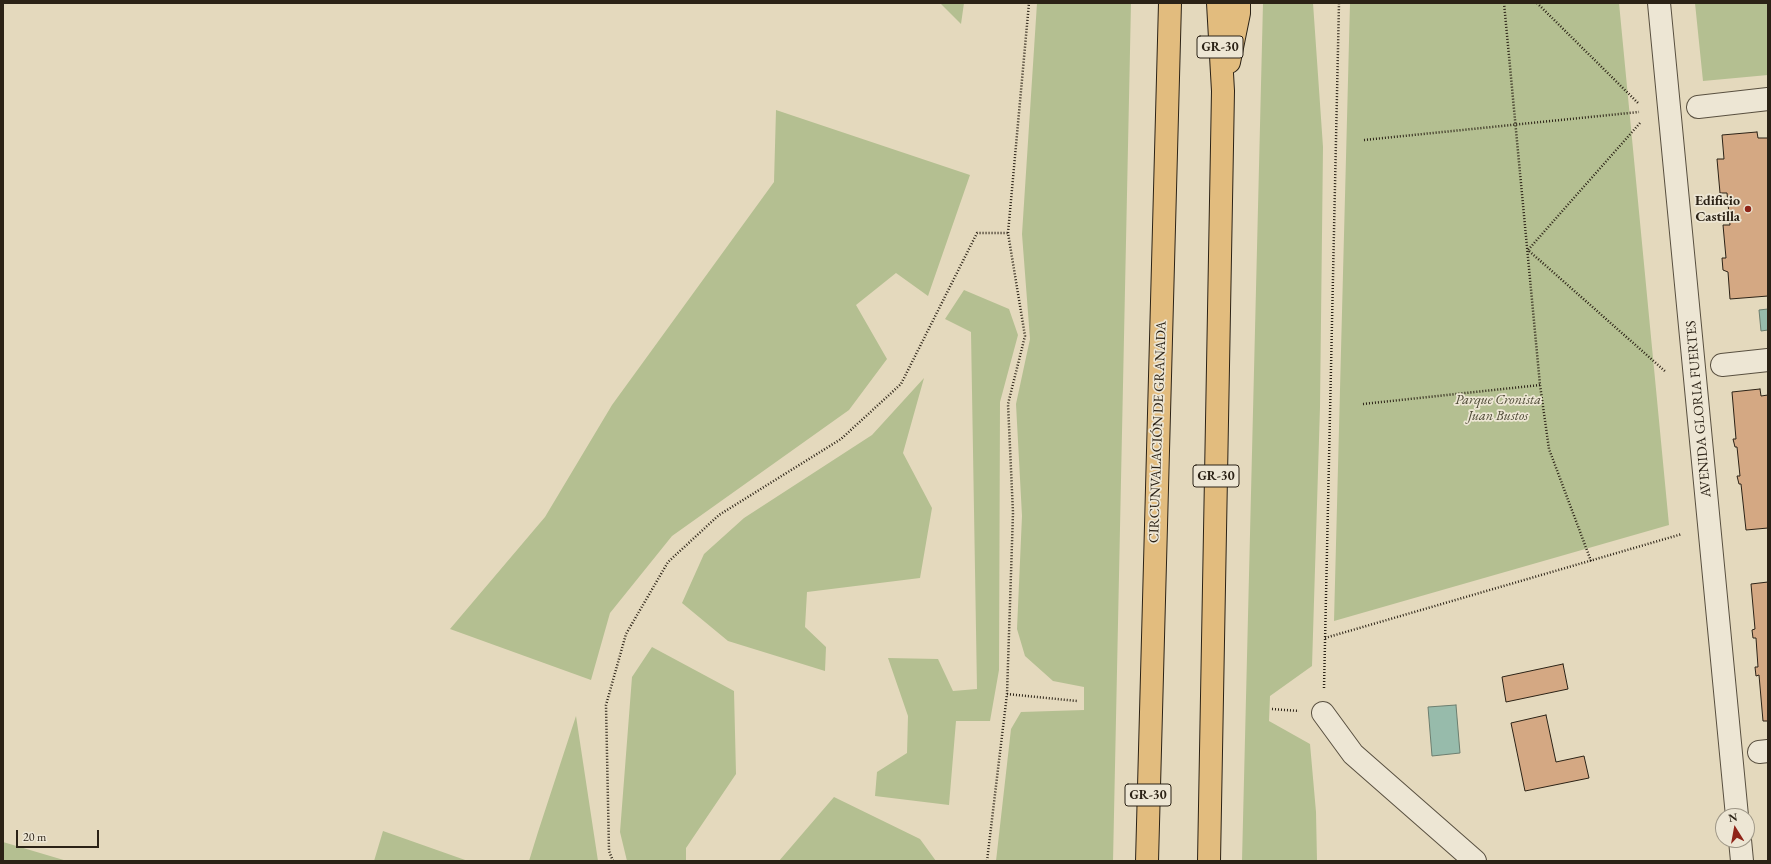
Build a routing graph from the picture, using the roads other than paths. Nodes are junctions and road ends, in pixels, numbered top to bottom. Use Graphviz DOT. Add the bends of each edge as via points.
graph roads {
  1 [pos="1170,3"];
  2 [pos="1218,3"];
  3 [pos="1239,3"];
  4 [pos="1658,3"];
  5 [pos="1223,91"];
  6 [pos="1768,99"];
  7 [pos="1698,107"];
  8 [pos="1768,360"];
  9 [pos="1722,365"];
  10 [pos="1323,713"];
  11 [pos="1737,808"];
  12 [pos="1741,848"];
  13 [pos="1147,861"];
  14 [pos="1209,861"];
  15 [pos="1475,861"];
  16 [pos="1742,861"];
  1 -- 13 [label="highway, CIRCUNVALACIÓN DE GRANADA / GR-30"];
  2 -- 5 [label="highway, GR-30"];
  3 -- 5 [label="highway"];
  4 -- 11 [label="street, AVENIDA GLORIA FUERTES"];
  5 -- 14 [label="highway, GR-30"];
  6 -- 7 [label="street"];
  8 -- 9 [label="street"];
  10 -- 15 [label="street" via="1353,754"];
  12 -- 16 [label="street"];
}
